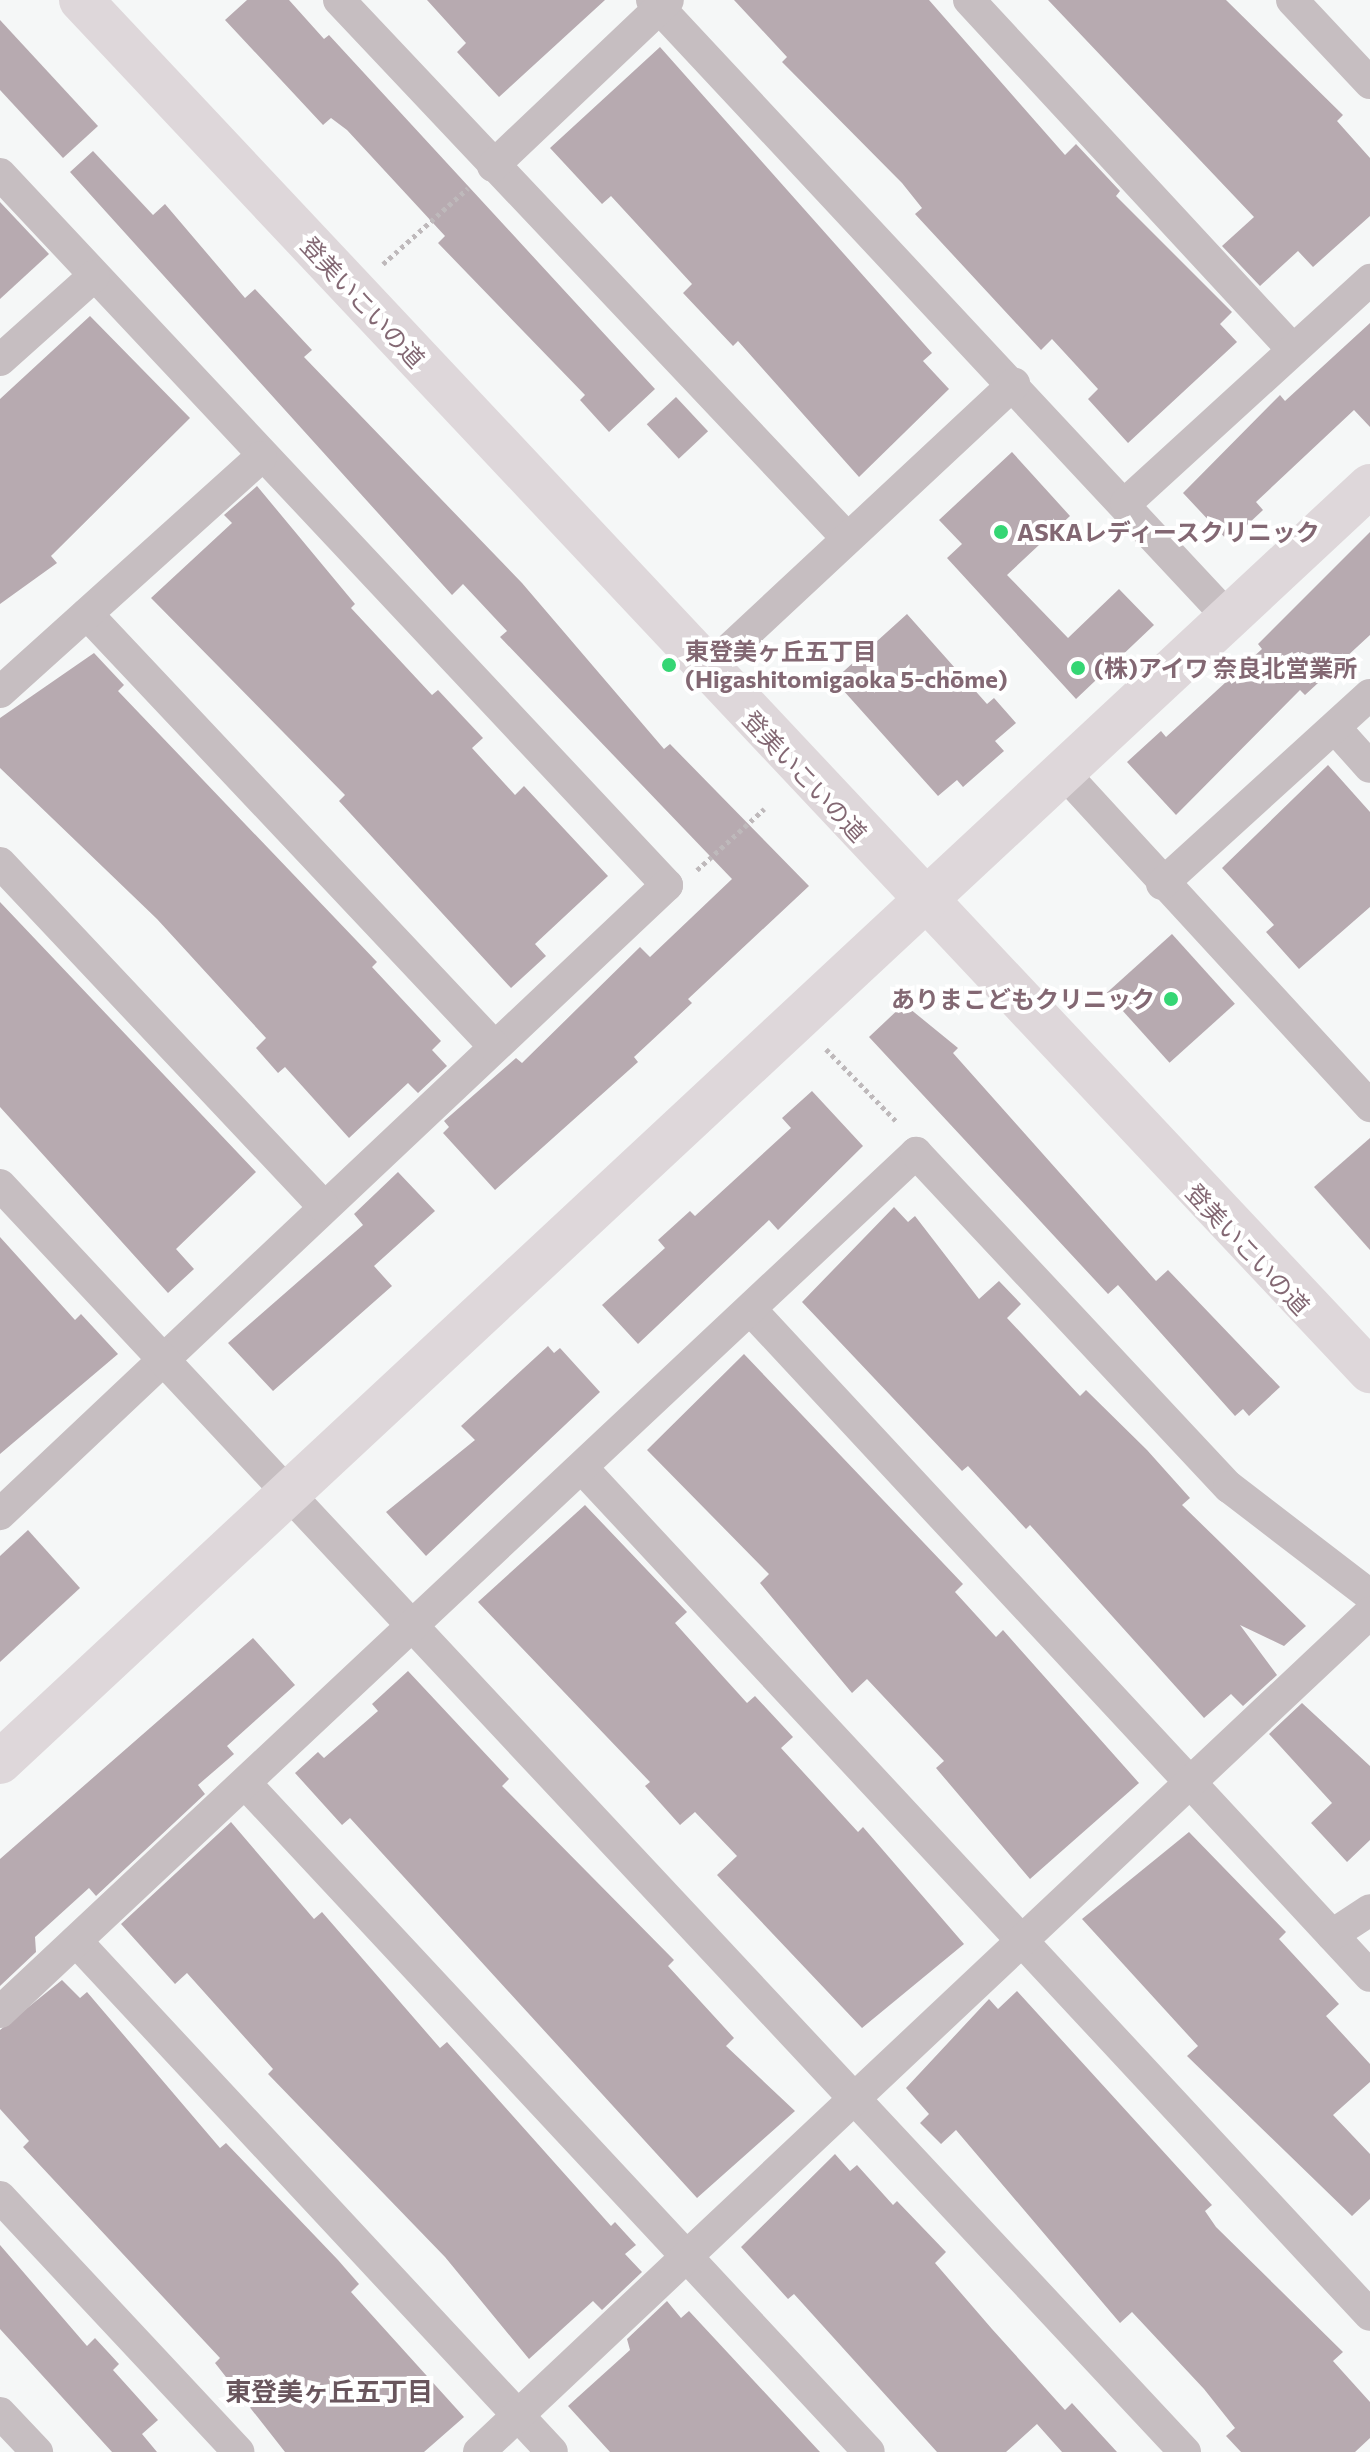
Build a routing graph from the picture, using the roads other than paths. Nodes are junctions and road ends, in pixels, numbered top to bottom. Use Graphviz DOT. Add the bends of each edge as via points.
graph roads {
  1 [pos="81,0"];
  2 [pos="339,0"];
  3 [pos="969,0"];
  4 [pos="1292,0"];
  5 [pos="660,3"];
  6 [pos="1370,83"];
  7 [pos="493,166"];
  8 [pos="0,174"];
  9 [pos="94,276"];
  10 [pos="1370,280"];
  11 [pos="1293,350"];
  12 [pos="0,360"];
  13 [pos="1014,384"];
  14 [pos="261,457"];
  15 [pos="1370,486"];
  16 [pos="1126,503"];
  17 [pos="847,538"];
  18 [pos="87,614"];
  19 [pos="1229,618"];
  20 [pos="707,670"];
  21 [pos="0,692"];
  22 [pos="1370,695"];
  23 [pos="1335,728"];
  24 [pos="1370,767"];
  25 [pos="1063,772"];
  26 [pos="0,863"];
  27 [pos="1162,884"];
  28 [pos="924,904"];
  29 [pos="494,1046"];
  30 [pos="1370,1106"];
  31 [pos="3,1192"];
  32 [pos="323,1206"];
  33 [pos="751,1310"];
  34 [pos="163,1359"];
  35 [pos="1370,1371"];
  36 [pos="583,1469"];
  37 [pos="288,1491"];
  38 [pos="0,1514"];
  39 [pos="1370,1595"];
  40 [pos="1370,1613"];
  41 [pos="411,1626"];
  42 [pos="0,1762"];
  43 [pos="1189,1782"];
  44 [pos="246,1784"];
  45 [pos="1370,1910"];
  46 [pos="1332,1935"];
  47 [pos="76,1941"];
  48 [pos="1022,1941"];
  49 [pos="1370,1976"];
  50 [pos="0,2012"];
  51 [pos="855,2098"];
  52 [pos="0,2197"];
  53 [pos="687,2257"];
  54 [pos="1370,2315"];
  55 [pos="0,2413"];
  56 [pos="519,2416"];
  57 [pos="37,2452"];
  58 [pos="239,2452"];
  59 [pos="479,2452"];
  60 [pos="552,2452"];
  61 [pos="869,2452"];
  62 [pos="1185,2452"];
  1 -- 20 [label="street, 登美いこいの道"];
  2 -- 7 [label="street"];
  3 -- 11 [label="street"];
  4 -- 6 [label="street"];
  5 -- 7 [label="street"];
  5 -- 13 [label="street"];
  7 -- 17 [label="street"];
  8 -- 9 [label="street"];
  9 -- 12 [label="street"];
  9 -- 14 [label="street"];
  10 -- 11 [label="street"];
  11 -- 16 [label="street"];
  13 -- 16 [label="street"];
  13 -- 17 [label="street"];
  14 -- 18 [label="street"];
  14 -- 29 [label="street" via="667,885"];
  15 -- 19 [label="street"];
  16 -- 19 [label="street"];
  17 -- 20 [label="street"];
  18 -- 21 [label="street"];
  18 -- 29 [label="street"];
  19 -- 25 [label="street"];
  20 -- 28 [label="street, 登美いこいの道"];
  22 -- 23 [label="street"];
  23 -- 24 [label="street"];
  23 -- 27 [label="street"];
  25 -- 27 [label="street"];
  25 -- 28 [label="street"];
  26 -- 32 [label="street"];
  27 -- 30 [label="street"];
  28 -- 35 [label="street, 登美いこいの道"];
  28 -- 37 [label="street"];
  29 -- 32 [label="street"];
  31 -- 34 [label="street"];
  32 -- 34 [label="street"];
  33 -- 36 [label="street"];
  33 -- 39 [label="street" via="916,1153 1229,1487"];
  33 -- 43 [label="street"];
  34 -- 37 [label="street"];
  34 -- 38 [label="street"];
  36 -- 41 [label="street"];
  36 -- 48 [label="street"];
  37 -- 41 [label="street"];
  37 -- 42 [label="street"];
  40 -- 43 [label="street"];
  41 -- 44 [label="street"];
  41 -- 51 [label="street"];
  43 -- 46 [label="street"];
  43 -- 48 [label="street"];
  44 -- 47 [label="street"];
  44 -- 53 [label="street"];
  45 -- 46 [label="street"];
  46 -- 49 [label="street"];
  47 -- 50 [label="street"];
  47 -- 56 [label="street"];
  48 -- 51 [label="street"];
  48 -- 54 [label="street"];
  51 -- 53 [label="street"];
  51 -- 62 [label="street"];
  52 -- 58 [label="street"];
  53 -- 56 [label="street"];
  53 -- 61 [label="street"];
  55 -- 57 [label="street"];
  56 -- 59 [label="street"];
  56 -- 60 [label="street"];
}
